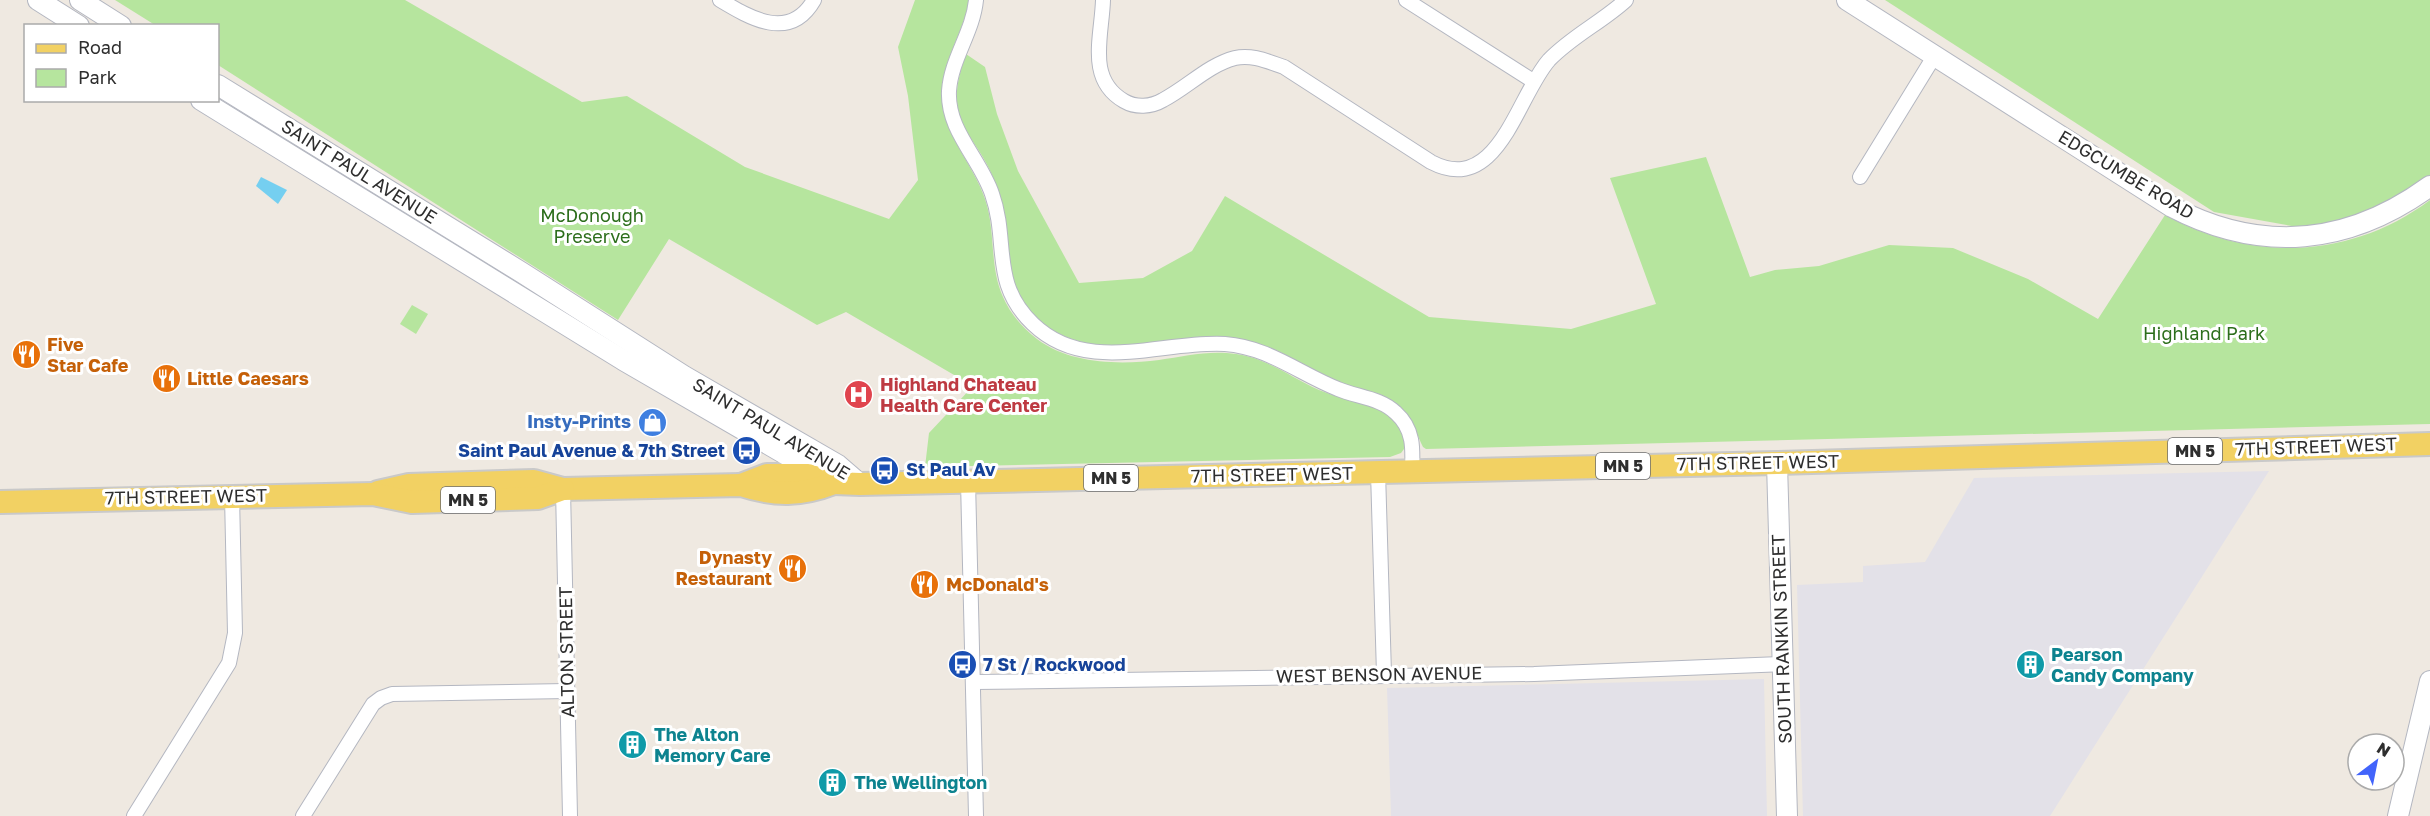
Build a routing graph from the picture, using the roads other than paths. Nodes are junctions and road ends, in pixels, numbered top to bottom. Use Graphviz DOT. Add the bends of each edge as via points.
graph roads {
  1 [pos="38,0"];
  2 [pos="80,0"];
  3 [pos="720,0"];
  4 [pos="814,0"];
  5 [pos="976,0"];
  6 [pos="1103,0"];
  7 [pos="1406,0"];
  8 [pos="1626,0"];
  9 [pos="1846,0"];
  10 [pos="76,24"];
  11 [pos="118,24"];
  12 [pos="1935,55"];
  13 [pos="1533,81"];
  14 [pos="219,86"];
  15 [pos="204,102"];
  16 [pos="1860,177"];
  17 [pos="2430,186"];
  18 [pos="2430,444"];
  19 [pos="1777,463"];
  20 [pos="1412,471"];
  21 [pos="1378,472"];
  22 [pos="968,481"];
  23 [pos="860,483"];
  24 [pos="563,489"];
  25 [pos="232,496"];
  26 [pos="0,502"];
  27 [pos="1784,664"];
  28 [pos="1384,674"];
  29 [pos="2430,681"];
  30 [pos="975,682"];
  31 [pos="567,691"];
  32 [pos="134,816"];
  33 [pos="303,816"];
  34 [pos="570,816"];
  35 [pos="976,816"];
  36 [pos="1787,816"];
  37 [pos="2398,816"];
  1 -- 10 [label="street"];
  2 -- 11 [label="street"];
  3 -- 4 [label="street" via="754,19 778,24 800,15"];
  5 -- 20 [label="street" via="952,75 950,107 956,129 993,195 1003,273 1012,298 1026,317 1047,335 1086,349 1142,352 1227,344 1258,350 1316,380 1376,401 1396,413 1413,442"];
  6 -- 13 [label="street" via="1100,73 1105,86 1123,100 1140,106 1162,101 1234,58 1266,60 1284,67 1431,162 1447,168 1483,161 1499,146"];
  7 -- 13 [label="street"];
  8 -- 13 [label="street" via="1573,39"];
  9 -- 12 [label="street, EDGCUMBE ROAD"];
  12 -- 16 [label="street"];
  12 -- 17 [label="street, EDGCUMBE ROAD" via="2172,207 2224,228 2285,238 2336,233 2390,212"];
  14 -- 23 [label="street, SAINT PAUL AVENUE" via="684,376 838,465"];
  15 -- 23 [label="street, SAINT PAUL AVENUE" via="623,360 804,465"];
  18 -- 19 [label="main road, 7TH STREET WEST / MN 5"];
  19 -- 20 [label="main road, 7TH STREET WEST / MN 5"];
  19 -- 27 [label="street, SOUTH RANKIN STREET"];
  20 -- 21 [label="main road, 7TH STREET WEST / MN 5"];
  21 -- 22 [label="main road, 7TH STREET WEST / MN 5"];
  21 -- 28 [label="street"];
  22 -- 23 [label="main road, 7TH STREET WEST / MN 5"];
  22 -- 30 [label="street"];
  23 -- 24 [label="main road, 7TH STREET WEST / MN 5" via="834,483 808,475 767,475 741,485"];
  24 -- 25 [label="main road, 7TH STREET WEST / MN 5" via="538,498 412,502 373,494"];
  24 -- 31 [label="street, ALTON STREET"];
  25 -- 26 [label="main road, 7TH STREET WEST / MN 5"];
  25 -- 32 [label="street" via="235,633 229,663"];
  27 -- 28 [label="street, WEST BENSON AVENUE" via="1534,674"];
  27 -- 36 [label="street, SOUTH RANKIN STREET"];
  28 -- 30 [label="street, WEST BENSON AVENUE"];
  29 -- 37 [label="street"];
  30 -- 35 [label="street"];
  31 -- 33 [label="street" via="392,694 381,698 373,704"];
  31 -- 34 [label="street, ALTON STREET"];
}
